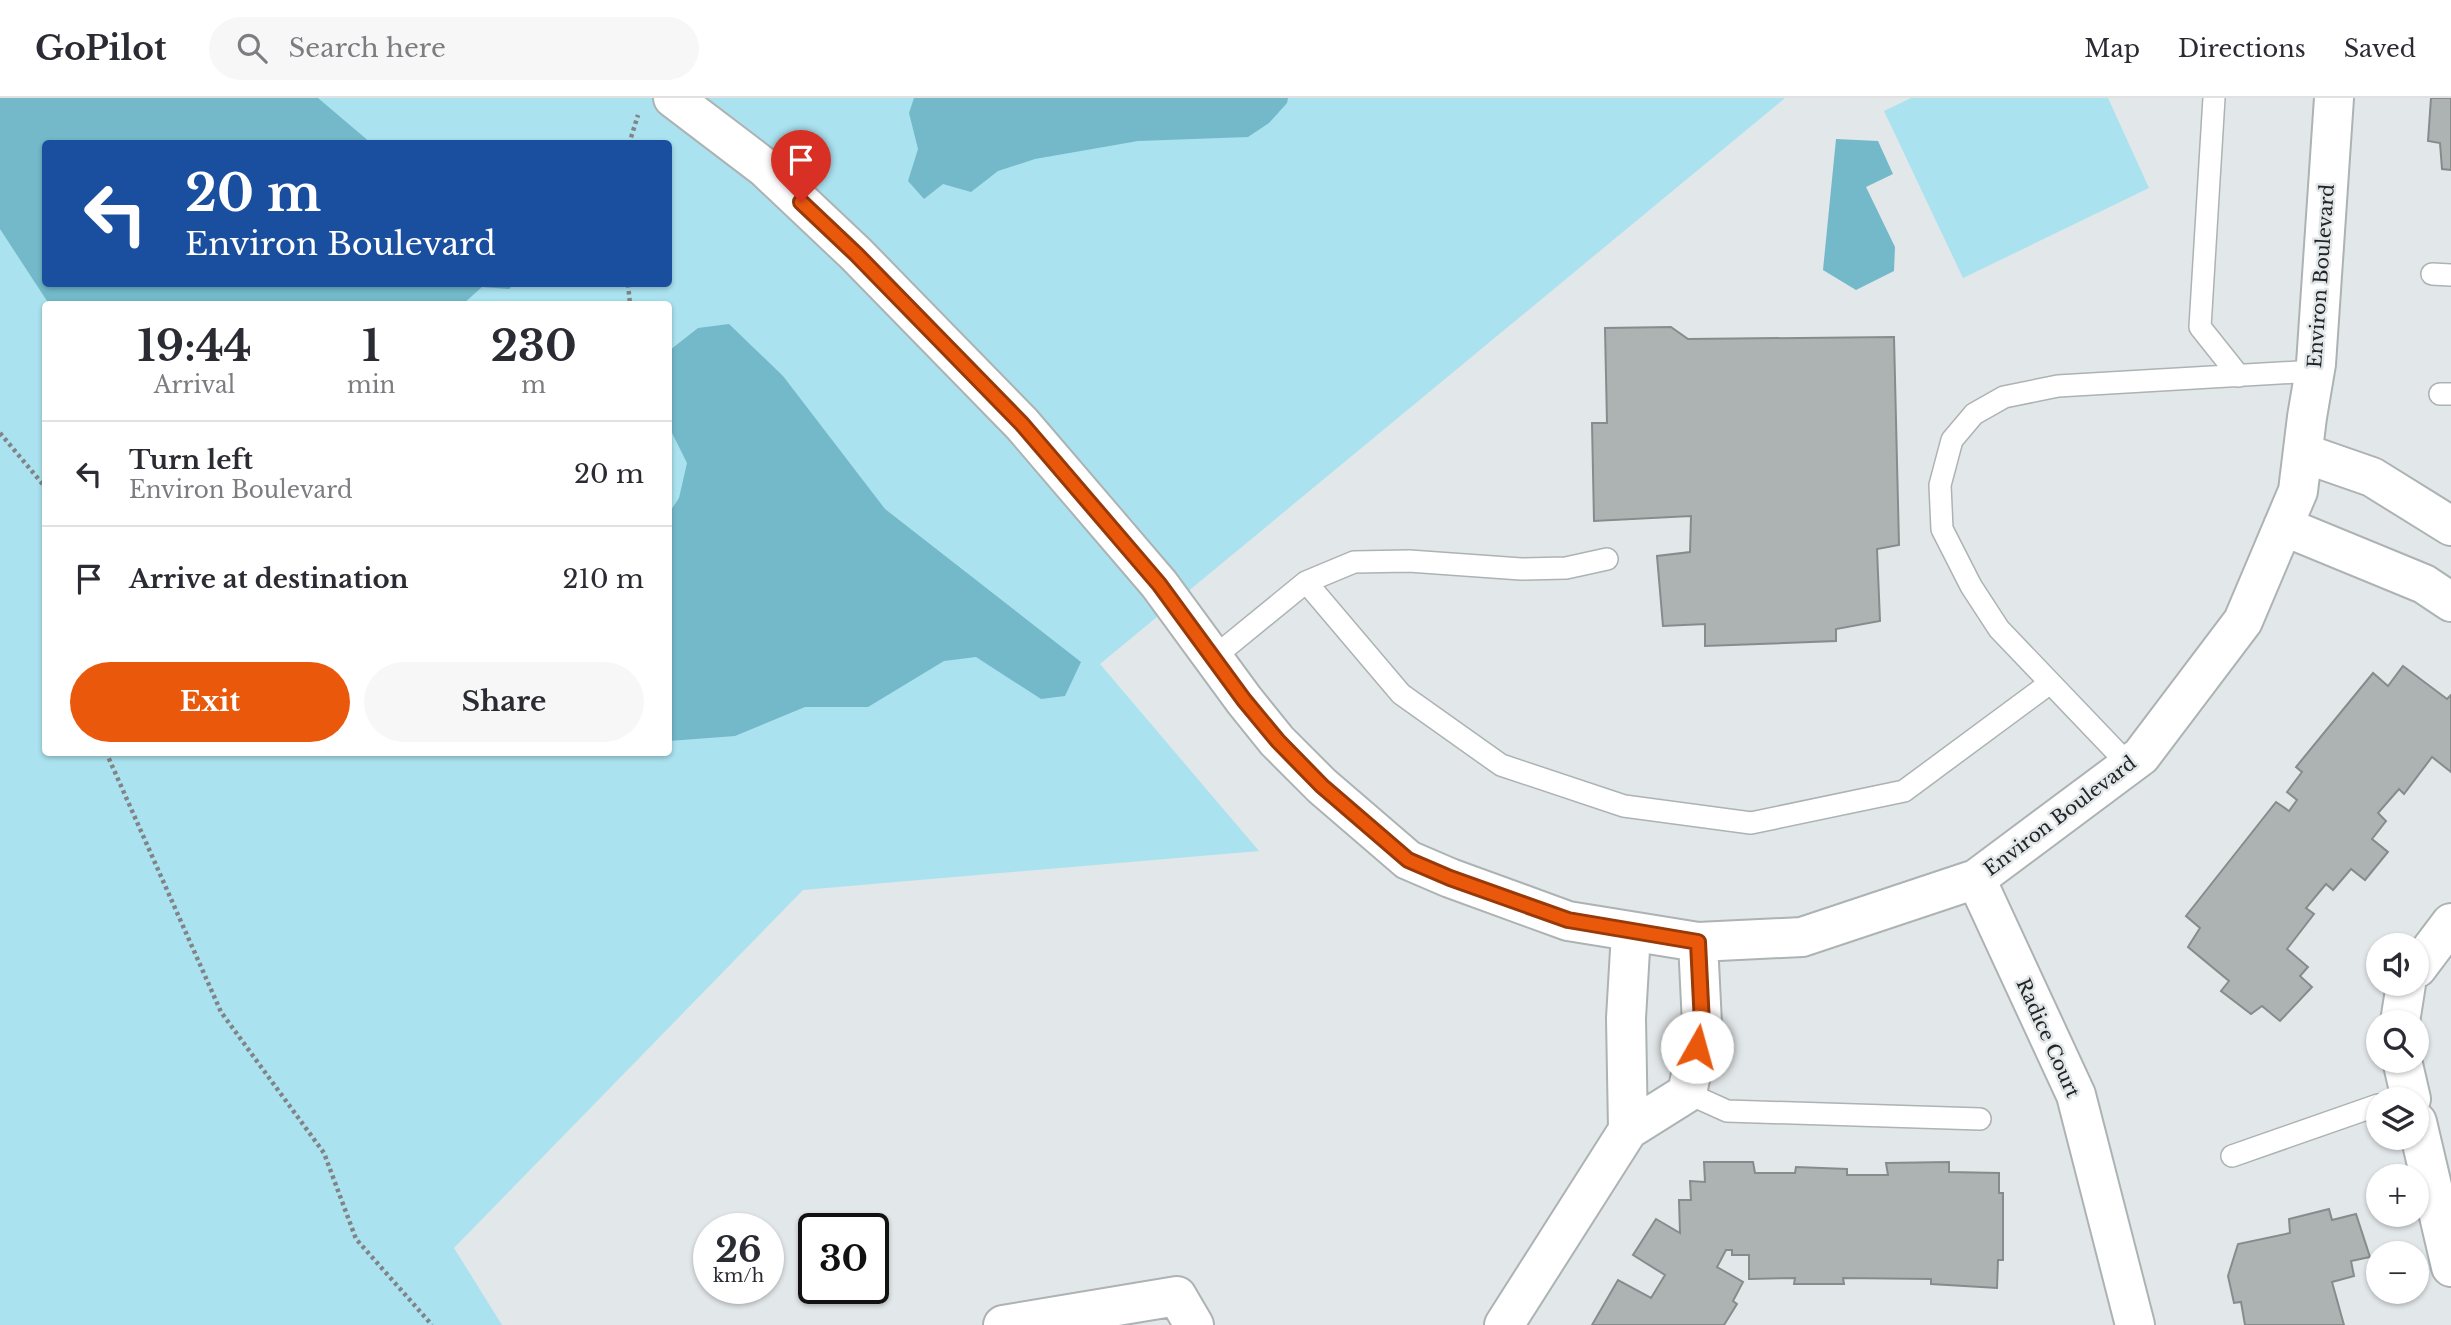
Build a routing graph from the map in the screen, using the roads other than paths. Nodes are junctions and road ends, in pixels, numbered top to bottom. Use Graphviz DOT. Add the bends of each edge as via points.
graph roads {
  1 [pos="2214,98"];
  2 [pos="2333,98"];
  3 [pos="657,103"];
  4 [pos="2315,371"];
  5 [pos="2239,376"];
  6 [pos="2303,453"];
  7 [pos="2283,526"];
  8 [pos="2451,526"];
  9 [pos="1607,559"];
  10 [pos="1306,582"];
  11 [pos="2451,602"];
  12 [pos="1213,658"];
  13 [pos="2050,682"];
  14 [pos="2129,765"];
  15 [pos="1976,879"];
  16 [pos="2451,923"];
  17 [pos="1630,933"];
  18 [pos="1698,942"];
  19 [pos="2429,952"];
  20 [pos="1687,1093"];
  21 [pos="2366,1110"];
  22 [pos="1980,1119"];
  23 [pos="1628,1130"];
  24 [pos="2418,1150"];
  25 [pos="2232,1156"];
  26 [pos="2451,1267"];
  27 [pos="1003,1325"];
  28 [pos="1194,1325"];
  29 [pos="1504,1325"];
  30 [pos="2135,1325"];
  1 -- 5 [label="lane" via="2200,327"];
  2 -- 4 [label="street, Environ Boulevard"];
  3 -- 12 [label="street, Environ Boulevard" via="765,168 856,254 1022,424 1159,584"];
  4 -- 5 [label="lane"];
  4 -- 6 [label="street, Environ Boulevard"];
  5 -- 13 [label="lane" via="2058,386 2004,397 1974,414 1952,440 1940,485 1942,529 1999,629"];
  6 -- 7 [label="street, Environ Boulevard" via="2298,491"];
  6 -- 8 [label="street" via="2372,477"];
  7 -- 11 [label="street" via="2424,584"];
  7 -- 14 [label="street, Environ Boulevard" via="2243,621"];
  9 -- 10 [label="lane" via="1566,568 1521,569 1354,562"];
  10 -- 12 [label="lane"];
  10 -- 13 [label="lane" via="1401,694 1501,765 1637,808 1751,823 1904,792"];
  12 -- 17 [label="street, Environ Boulevard" via="1286,750 1408,860 1568,920"];
  13 -- 14 [label="lane"];
  14 -- 15 [label="street, Environ Boulevard"];
  15 -- 18 [label="street, Environ Boulevard" via="1802,937"];
  15 -- 30 [label="street, Radice Court" via="2076,1095"];
  16 -- 19 [label="street"];
  17 -- 18 [label="street, Environ Boulevard"];
  17 -- 23 [label="street"];
  18 -- 20 [label="street" via="1702,1024"];
  20 -- 22 [label="lane" via="1727,1111"];
  20 -- 23 [label="street"];
  21 -- 25 [label="lane"];
  23 -- 29 [label="street"];
  24 -- 26 [label="street"];
  27 -- 28 [label="street" via="1177,1296"];
}
